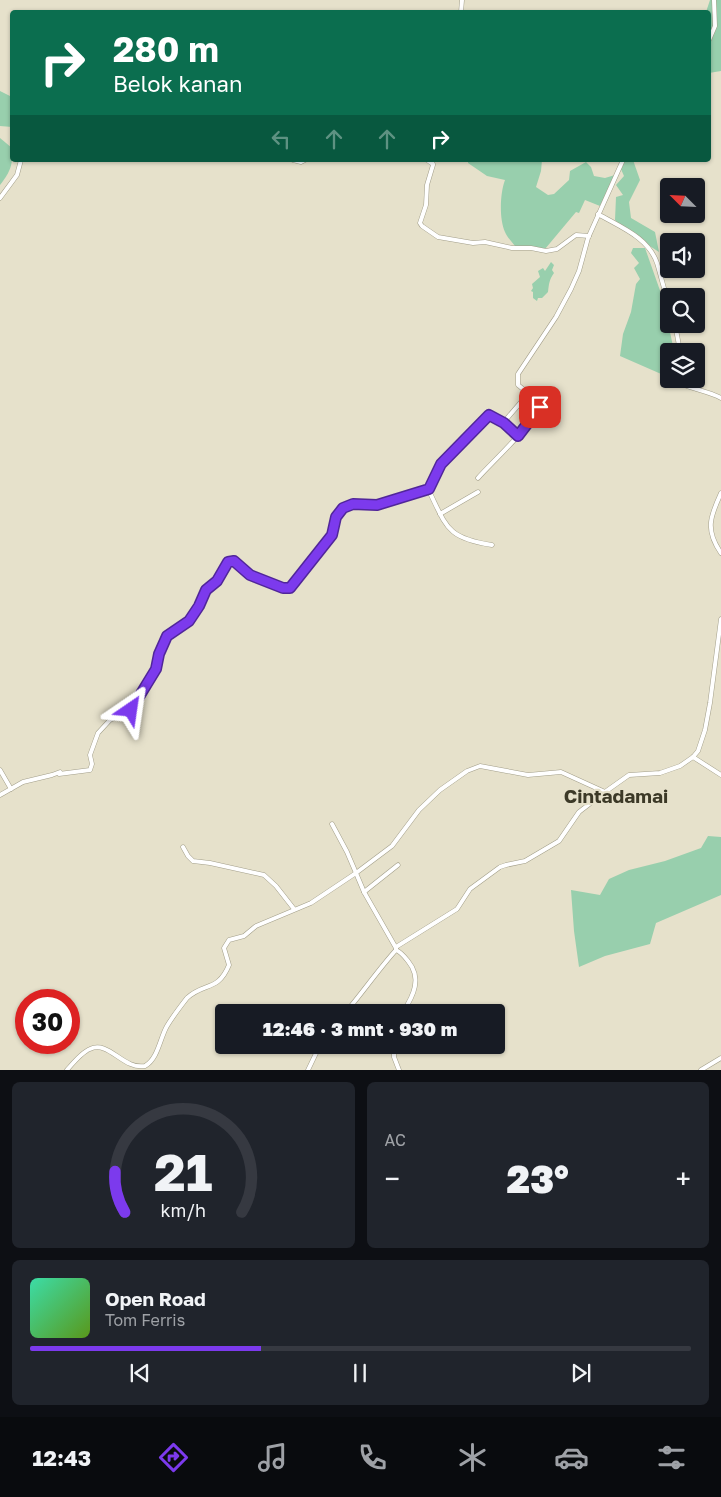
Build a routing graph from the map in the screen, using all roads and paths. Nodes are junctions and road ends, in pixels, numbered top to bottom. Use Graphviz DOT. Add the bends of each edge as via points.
graph roads {
  1 [pos="714,0"];
  2 [pos="711,35"];
  3 [pos="20,162"];
  4 [pos="433,162"];
  5 [pos="622,162"];
  6 [pos="0,198"];
  7 [pos="598,214"];
  8 [pos="589,236"];
  9 [pos="664,288"];
  10 [pos="691,388"];
  11 [pos="528,394"];
  12 [pos="721,398"];
  13 [pos="504,423"];
  14 [pos="518,436"];
  15 [pos="478,478"];
  16 [pos="428,489"];
  17 [pos="478,492"];
  18 [pos="721,493"];
  19 [pos="440,514"];
  20 [pos="492,545"];
  21 [pos="721,553"];
  22 [pos="721,619"];
  23 [pos="693,757"];
  24 [pos="0,770"];
  25 [pos="721,775"];
  26 [pos="11,789"];
  27 [pos="605,792"];
  28 [pos="0,795"];
  29 [pos="332,824"];
  30 [pos="183,847"];
  31 [pos="398,865"];
  32 [pos="356,873"];
  33 [pos="364,892"];
  34 [pos="294,909"];
  35 [pos="396,949"];
  36 [pos="353,1004"];
  37 [pos="409,1004"];
  38 [pos="316,1054"];
  39 [pos="394,1054"];
  40 [pos="721,1058"];
  41 [pos="67,1070"];
  42 [pos="308,1070"];
  43 [pos="399,1070"];
  44 [pos="701,1070"];
  1 -- 2 [label="street" via="715,26"];
  3 -- 6 [label="street" via="17,175"];
  4 -- 8 [label="street" via="420,223 436,237 550,251 576,235"];
  5 -- 7 [label="street"];
  7 -- 8 [label="street"];
  7 -- 9 [label="street" via="640,237 656,261"];
  8 -- 11 [label="street" via="571,289 518,374 518,385"];
  10 -- 12 [label="street" via="708,391"];
  11 -- 13 [label="street"];
  11 -- 14 [label="street" via="538,401 540,407"];
  13 -- 14 [label="street"];
  13 -- 16 [label="street" via="489,415 445,460"];
  14 -- 15 [label="street"];
  16 -- 19 [label="street"];
  16 -- 26 [label="street" via="377,505 353,504 343,508 336,517 332,535 288,588 268,584 250,575 234,561 228,562 217,581 206,590 189,621 167,636 156,669 131,710 110,720 98,733 90,755 90,770 24,781"];
  17 -- 19 [label="street"];
  18 -- 21 [label="street" via="713,510 710,530"];
  19 -- 20 [label="street" via="446,526 462,538"];
  22 -- 23 [label="street" via="705,730"];
  23 -- 25 [label="street"];
  23 -- 27 [label="street" via="660,773 629,775"];
  24 -- 26 [label="street"];
  26 -- 28 [label="street"];
  27 -- 32 [label="street" via="561,772 528,775 473,767 440,790 419,810 392,846"];
  27 -- 35 [label="street" via="579,812 558,842 526,861 500,868 470,890 460,906 410,936"];
  29 -- 32 [label="street"];
  30 -- 34 [label="street" via="189,858 196,862 264,875"];
  31 -- 33 [label="street"];
  32 -- 33 [label="street"];
  32 -- 34 [label="street"];
  33 -- 35 [label="street"];
  34 -- 41 [label="street" via="255,927 244,936 229,940 224,948 229,965 222,978 187,998 168,1024 152,1060 146,1066 128,1068 111,1054 92,1048"];
  35 -- 36 [label="street"];
  35 -- 37 [label="street" via="411,965 416,978"];
  38 -- 42 [label="street"];
  39 -- 43 [label="street"];
  40 -- 44 [label="street"];
}
